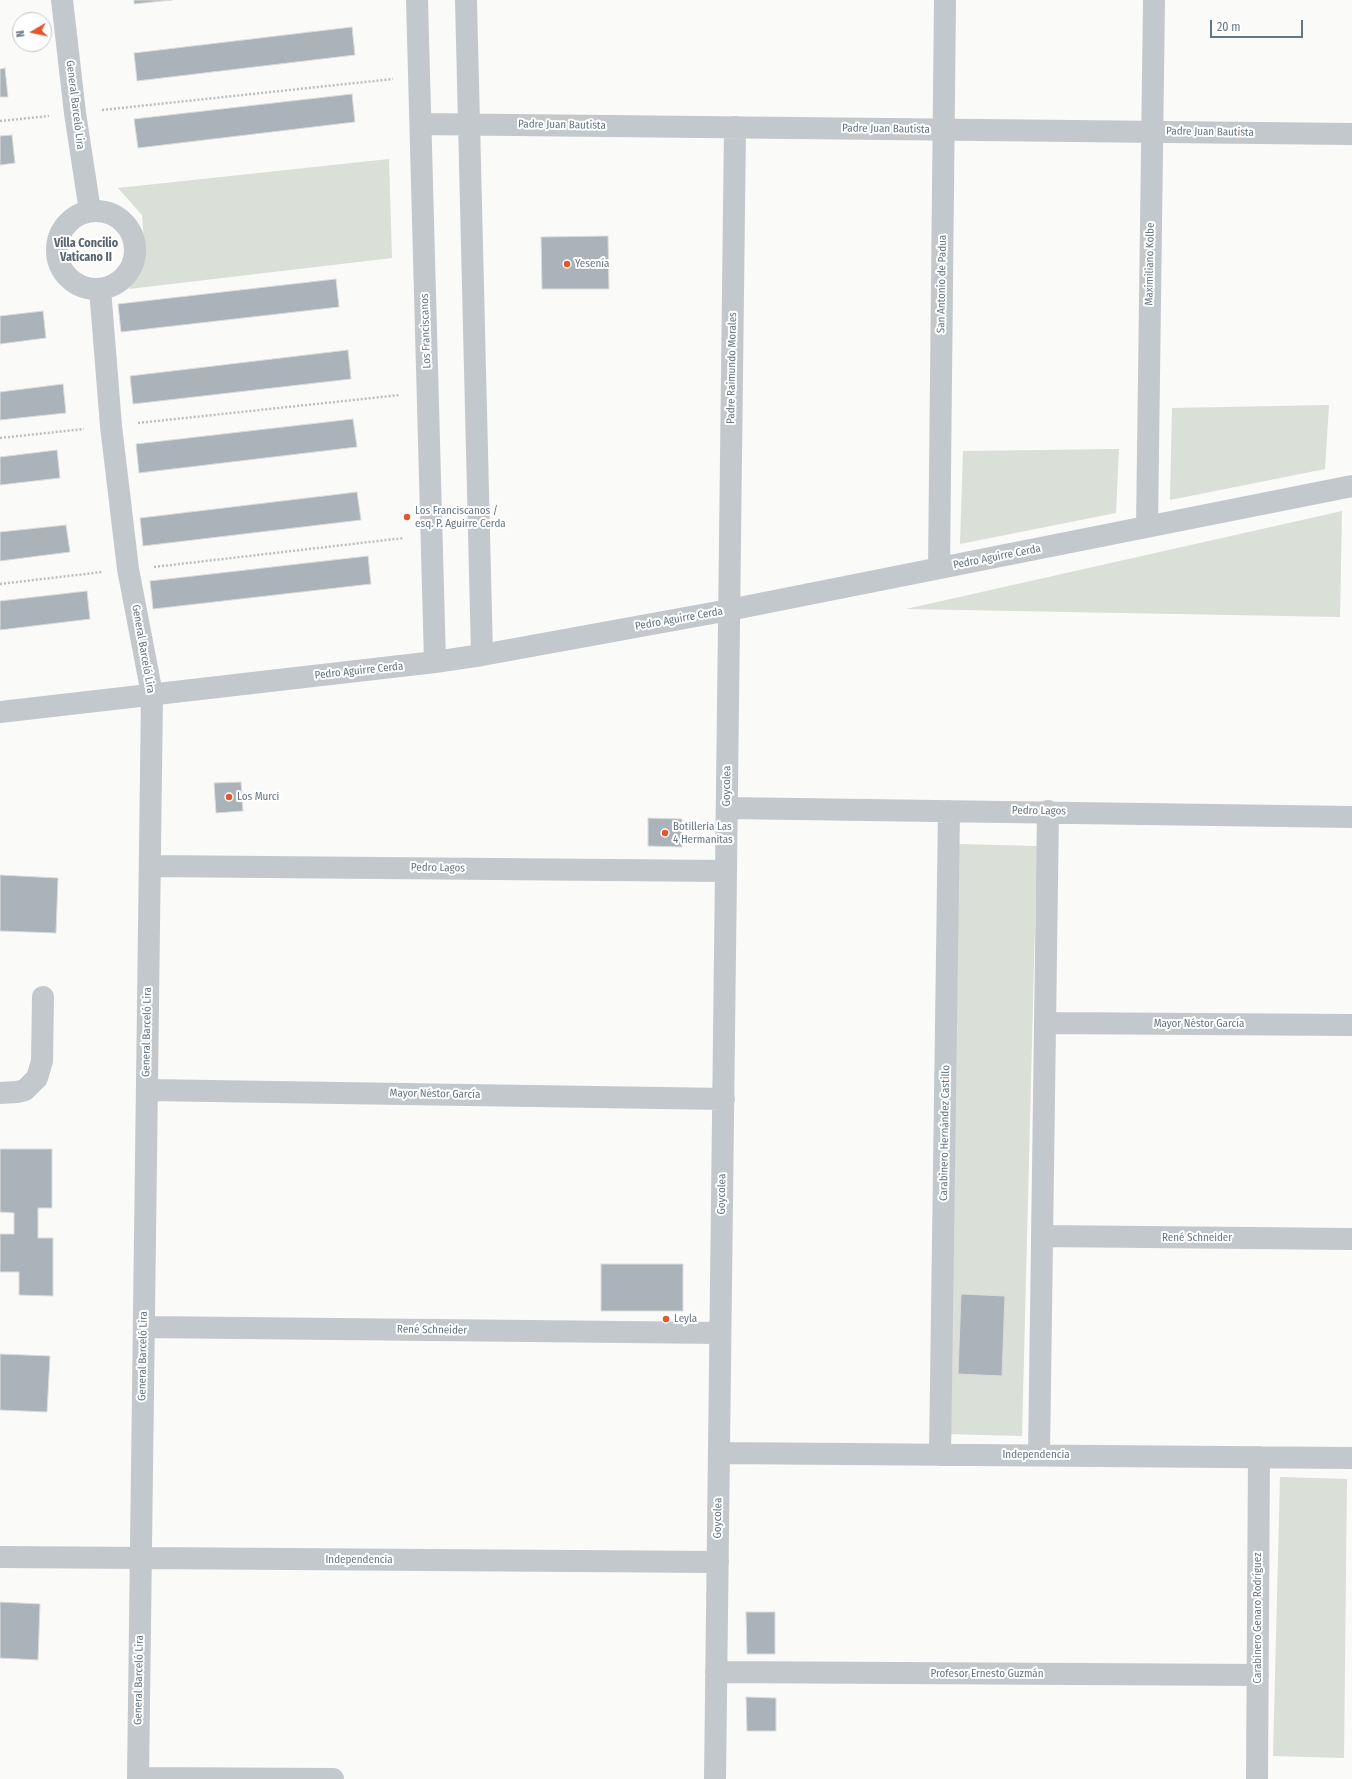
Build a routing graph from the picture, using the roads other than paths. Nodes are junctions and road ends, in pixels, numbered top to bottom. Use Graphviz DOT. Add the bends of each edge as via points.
graph roads {
  1 [pos="62,0"];
  2 [pos="417,0"];
  3 [pos="466,0"];
  4 [pos="945,0"];
  5 [pos="1154,0"];
  6 [pos="421,124"];
  7 [pos="469,124"];
  8 [pos="736,127"];
  9 [pos="943,130"];
  10 [pos="1152,132"];
  11 [pos="1352,134"];
  12 [pos="90,211"];
  13 [pos="100,289"];
  14 [pos="1352,486"];
  15 [pos="1147,527"];
  16 [pos="939,568"];
  17 [pos="729,610"];
  18 [pos="482,655"];
  19 [pos="435,662"];
  20 [pos="152,694"];
  21 [pos="0,712"];
  22 [pos="726,808"];
  23 [pos="949,810"];
  24 [pos="1048,812"];
  25 [pos="1352,817"];
  26 [pos="150,866"];
  27 [pos="726,871"];
  28 [pos="43,997"];
  29 [pos="1045,1023"];
  30 [pos="1352,1025"];
  31 [pos="147,1090"];
  32 [pos="0,1093"];
  33 [pos="724,1099"];
  34 [pos="1042,1236"];
  35 [pos="1352,1239"];
  36 [pos="144,1328"];
  37 [pos="720,1333"];
  38 [pos="719,1453"];
  39 [pos="940,1454"];
  40 [pos="1039,1455"];
  41 [pos="1260,1457"];
  42 [pos="1352,1458"];
  43 [pos="0,1557"];
  44 [pos="140,1558"];
  45 [pos="718,1562"];
  46 [pos="716,1672"];
  47 [pos="1258,1675"];
  48 [pos="138,1779"];
  49 [pos="333,1779"];
  50 [pos="715,1779"];
  51 [pos="1257,1779"];
  1 -- 12 [label="street, General Barceló Lira"];
  2 -- 6 [label="street, Los Franciscanos"];
  3 -- 7 [label="street"];
  4 -- 9 [label="street, San Antonio de Padua"];
  5 -- 10 [label="street, Maximiliano Kolbe"];
  6 -- 7 [label="street, Padre Juan Bautista"];
  6 -- 19 [label="street, Los Franciscanos"];
  7 -- 8 [label="street, Padre Juan Bautista"];
  7 -- 18 [label="street"];
  8 -- 9 [label="street, Padre Juan Bautista"];
  8 -- 17 [label="street, Padre Raimundo Morales"];
  9 -- 10 [label="street, Padre Juan Bautista"];
  9 -- 16 [label="street, San Antonio de Padua"];
  10 -- 11 [label="street, Padre Juan Bautista"];
  10 -- 15 [label="street, Maximiliano Kolbe"];
  12 -- 13 [label="street" via="76,216 66,225 59,236 57,249 59,262 74,282 86,288"];
  12 -- 13 [label="street" via="104,211 117,216 128,226 134,238 135,252 132,265 125,277 114,285"];
  13 -- 20 [label="street, General Barceló Lira" via="111,426 128,569"];
  14 -- 15 [label="street, Pedro Aguirre Cerda"];
  15 -- 16 [label="street, Pedro Aguirre Cerda"];
  16 -- 17 [label="street, Pedro Aguirre Cerda"];
  17 -- 18 [label="street, Pedro Aguirre Cerda"];
  17 -- 22 [label="street, Goycolea"];
  18 -- 19 [label="street, Pedro Aguirre Cerda"];
  19 -- 20 [label="street, Pedro Aguirre Cerda"];
  20 -- 21 [label="street, Pedro Aguirre Cerda"];
  20 -- 26 [label="street, General Barceló Lira"];
  22 -- 23 [label="street, Pedro Lagos"];
  22 -- 27 [label="street, Goycolea"];
  23 -- 24 [label="street, Pedro Lagos"];
  23 -- 39 [label="street, Carabinero Hernández Castillo"];
  24 -- 25 [label="street, Pedro Lagos"];
  24 -- 29 [label="street"];
  26 -- 27 [label="street, Pedro Lagos"];
  26 -- 31 [label="street, General Barceló Lira"];
  27 -- 33 [label="street, Goycolea"];
  28 -- 32 [label="street" via="42,1061 37,1078 25,1090"];
  29 -- 30 [label="street, Mayor Néstor García"];
  29 -- 34 [label="street"];
  31 -- 33 [label="street, Mayor Néstor García"];
  31 -- 36 [label="street, General Barceló Lira"];
  33 -- 37 [label="street, Goycolea"];
  34 -- 35 [label="street, René Schneider"];
  34 -- 40 [label="street"];
  36 -- 37 [label="street, René Schneider"];
  36 -- 44 [label="street, General Barceló Lira"];
  37 -- 38 [label="street, Goycolea"];
  38 -- 39 [label="street, Independencia"];
  38 -- 45 [label="street, Goycolea"];
  39 -- 40 [label="street, Independencia"];
  40 -- 41 [label="street, Independencia"];
  41 -- 42 [label="street, Independencia"];
  41 -- 47 [label="street, Carabinero Genaro Rodríguez"];
  43 -- 44 [label="street, Independencia"];
  44 -- 45 [label="street, Independencia"];
  44 -- 48 [label="street, General Barceló Lira"];
  45 -- 46 [label="street, Goycolea"];
  46 -- 47 [label="street, Profesor Ernesto Guzmán"];
  46 -- 50 [label="street, Goycolea"];
  47 -- 51 [label="street, Carabinero Genaro Rodríguez"];
  48 -- 49 [label="street"];
}
